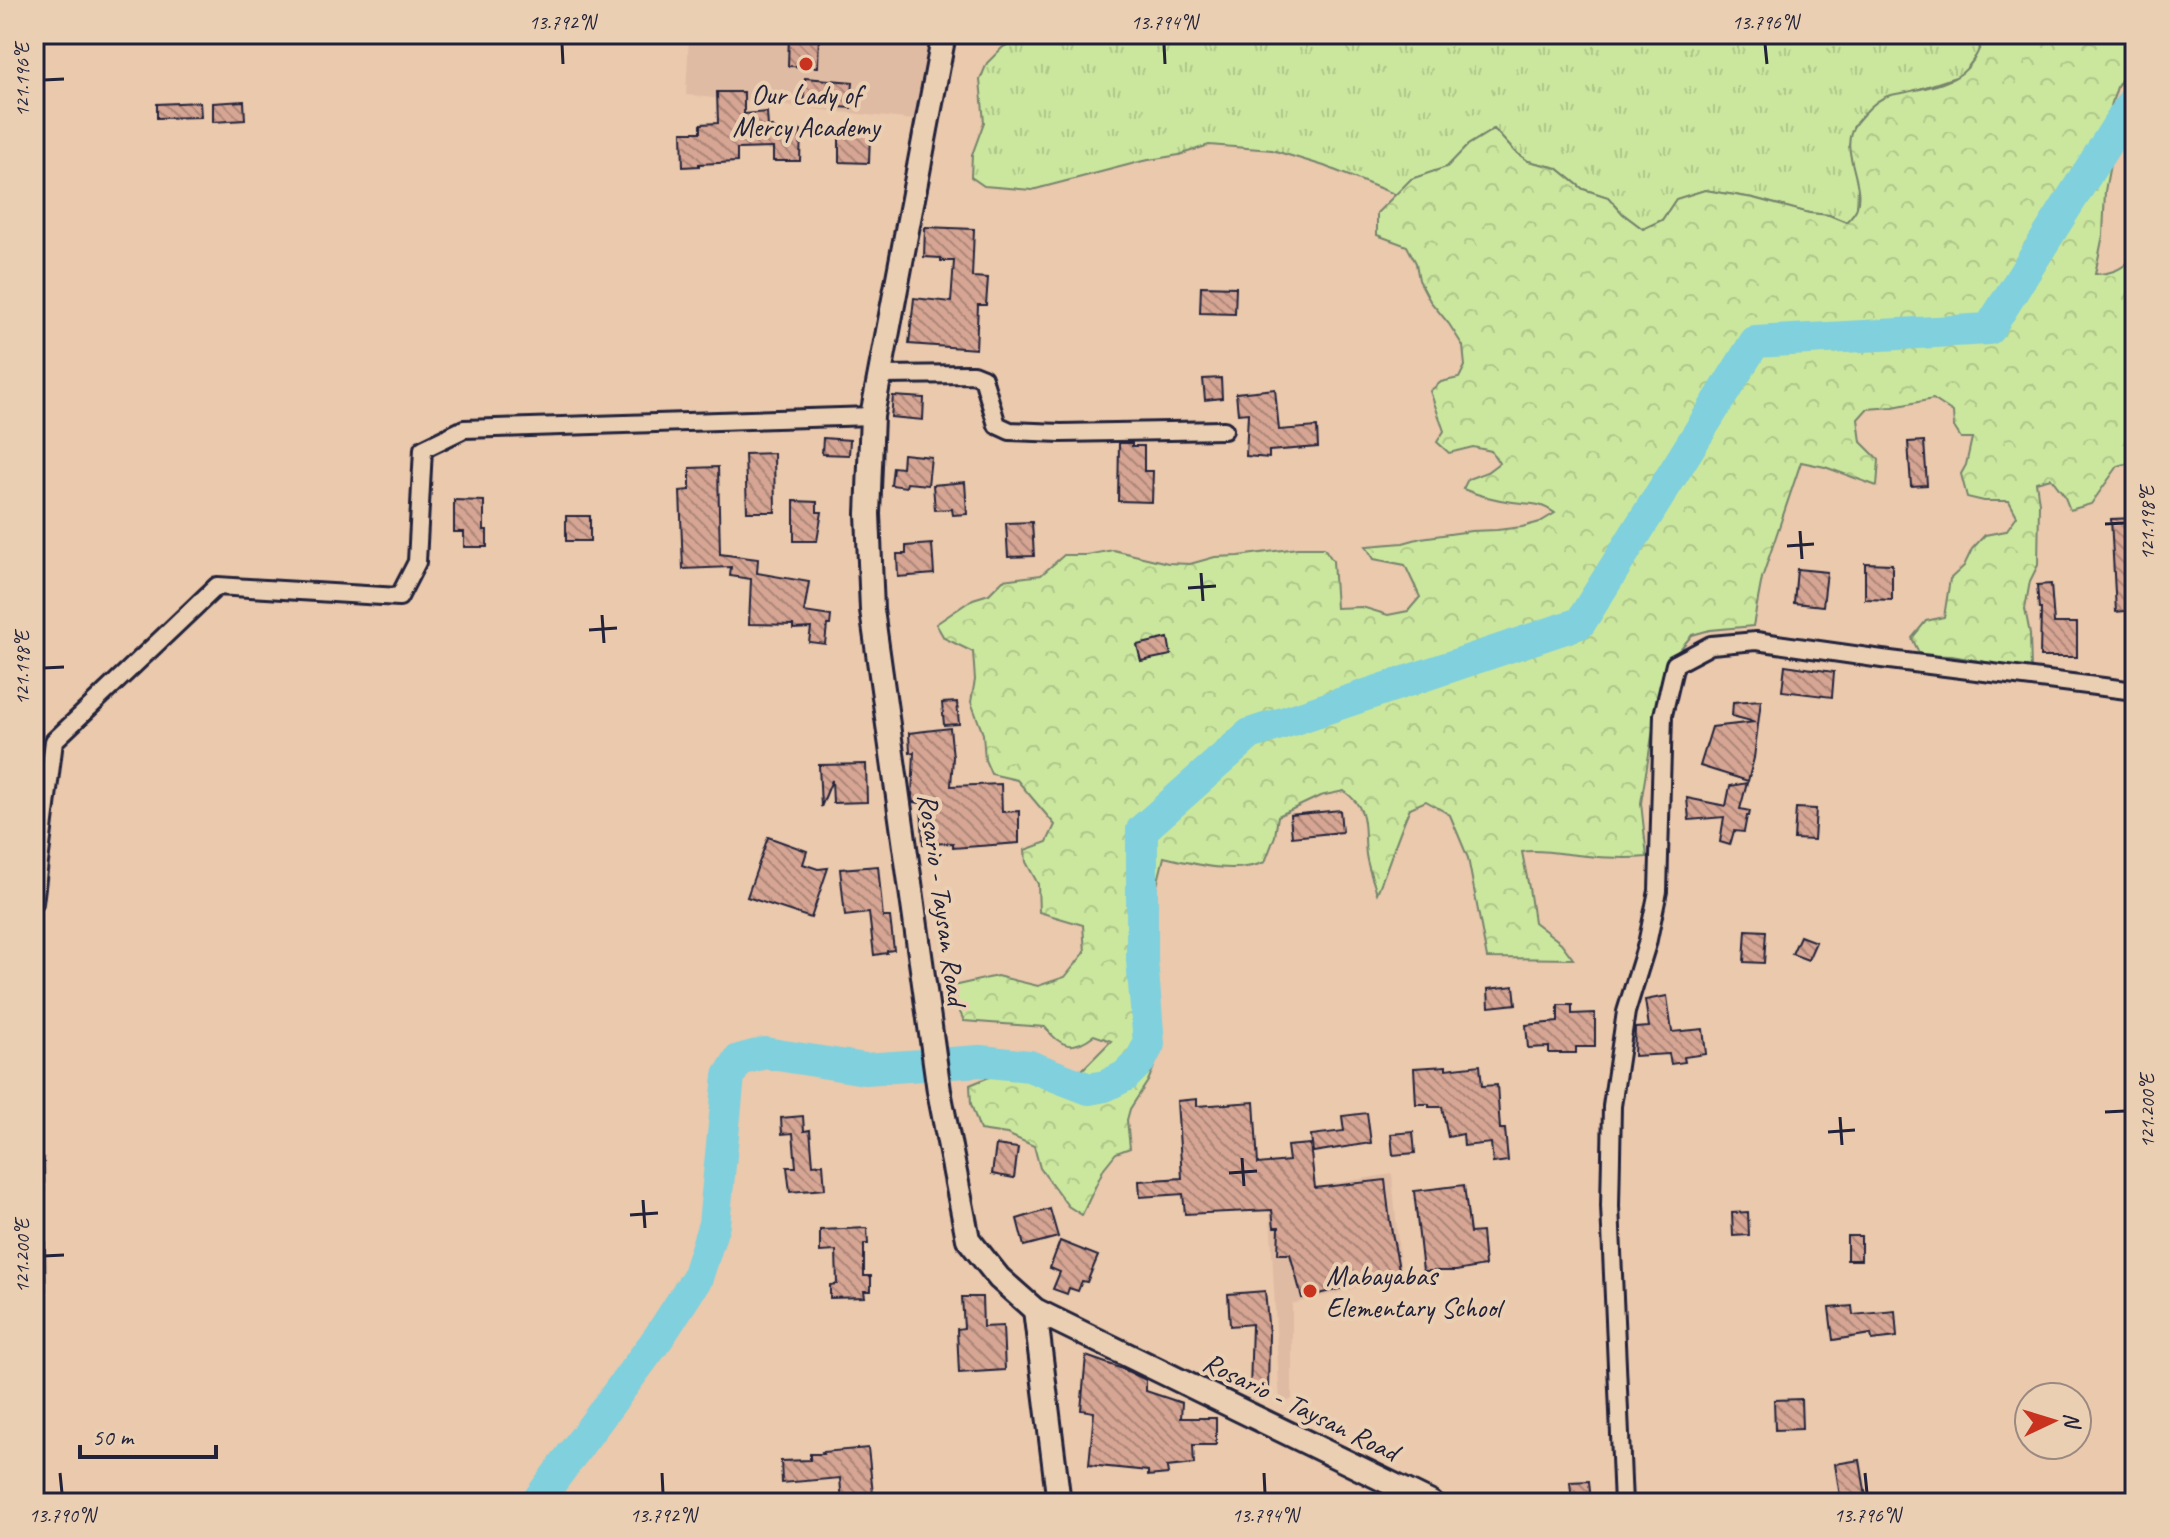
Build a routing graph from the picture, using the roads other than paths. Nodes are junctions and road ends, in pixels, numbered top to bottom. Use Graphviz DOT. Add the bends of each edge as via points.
graph roads {
  1 [pos="944,34"];
  2 [pos="880,375"];
  3 [pos="872,416"];
  4 [pos="1224,430"];
  5 [pos="2135,691"];
  6 [pos="34,903"];
  7 [pos="34,1161"];
  8 [pos="1035,1310"];
  9 [pos="34,1332"];
  10 [pos="1059,1503"];
  11 [pos="1431,1503"];
  12 [pos="1623,1503"];
  1 -- 2 [label="main road, Rosario - Taysan Road"];
  2 -- 3 [label="main road, Rosario - Taysan Road"];
  2 -- 4 [label="street" via="983,378 997,425 1010,431"];
  3 -- 6 [label="street" via="464,429 423,449 417,562 399,597 217,586 54,741"];
  3 -- 8 [label="main road, Rosario - Taysan Road" via="872,610 939,1091 968,1239 999,1278"];
  5 -- 12 [label="street" via="1756,641 1711,645 1675,664 1663,715 1658,891 1626,1012 1612,1106 1610,1206"];
  7 -- 9 [label="street"];
  8 -- 10 [label="main road"];
  8 -- 11 [label="main road, Rosario - Taysan Road"];
}
